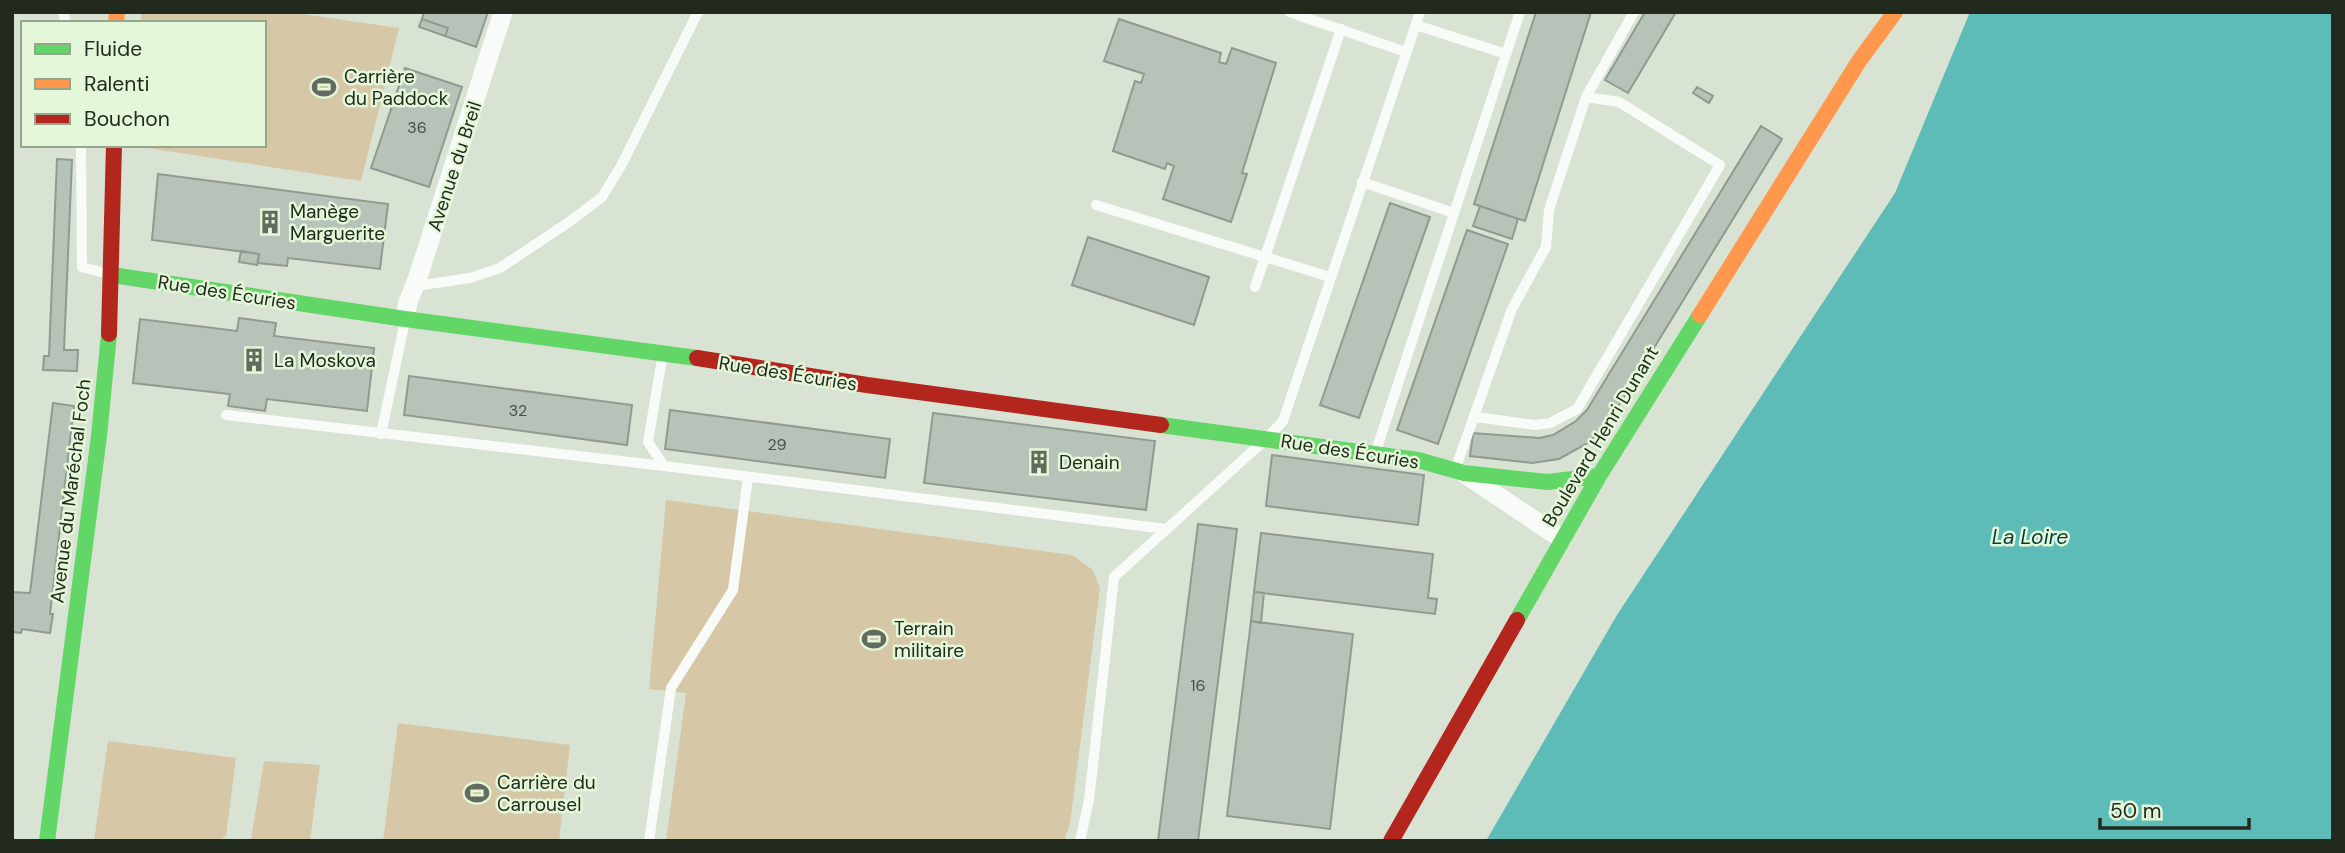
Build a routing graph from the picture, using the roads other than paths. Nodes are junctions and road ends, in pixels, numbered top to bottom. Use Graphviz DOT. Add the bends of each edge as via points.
graph roads {
  1 [pos="503,12"];
  2 [pos="698,12"];
  3 [pos="1289,12"];
  4 [pos="1420,12"];
  5 [pos="1520,12"];
  6 [pos="1634,12"];
  7 [pos="1883,12"];
  8 [pos="1895,12"];
  9 [pos="1416,25"];
  10 [pos="1340,29"];
  11 [pos="1406,52"];
  12 [pos="1506,54"];
  13 [pos="1859,61"];
  14 [pos="1586,97"];
  15 [pos="81,147"];
  16 [pos="114,147"];
  17 [pos="1362,182"];
  18 [pos="1096,205"];
  19 [pos="1454,213"];
  20 [pos="1265,257"];
  21 [pos="112,275"];
  22 [pos="1330,277"];
  23 [pos="414,286"];
  24 [pos="1255,287"];
  25 [pos="405,319"];
  26 [pos="663,353"];
  27 [pos="226,415"];
  28 [pos="1475,417"];
  29 [pos="381,434"];
  30 [pos="1267,438"];
  31 [pos="1375,455"];
  32 [pos="664,466"];
  33 [pos="1460,472"];
  34 [pos="1599,476"];
  35 [pos="748,477"];
  36 [pos="1166,528"];
  37 [pos="1562,539"];
  38 [pos="47,841"];
  39 [pos="649,841"];
  40 [pos="1080,841"];
  41 [pos="1391,841"];
  1 -- 23 [label="street, Avenue du Breil"];
  2 -- 23 [label="lane" via="601,197 500,268 470,278"];
  3 -- 10 [label="lane"];
  4 -- 9 [label="lane"];
  5 -- 12 [label="lane"];
  6 -- 14 [label="lane"];
  7 -- 13 [label="street"];
  8 -- 13 [label="street"];
  9 -- 11 [label="lane"];
  9 -- 12 [label="lane"];
  10 -- 11 [label="lane"];
  10 -- 20 [label="lane"];
  11 -- 17 [label="lane"];
  12 -- 19 [label="lane"];
  13 -- 34 [label="street, Boulevard Henri Dunant"];
  14 -- 28 [label="lane" via="1549,210 1546,247 1512,309"];
  14 -- 28 [label="lane" via="1619,102 1720,165 1577,410 1550,424 1536,425"];
  15 -- 21 [label="lane" via="82,267"];
  16 -- 21 [label="street, Avenue du Maréchal Foch"];
  17 -- 19 [label="lane"];
  17 -- 22 [label="lane"];
  18 -- 20 [label="lane"];
  19 -- 31 [label="lane"];
  20 -- 22 [label="lane"];
  20 -- 24 [label="lane"];
  21 -- 25 [label="street, Rue des Écuries"];
  21 -- 38 [label="street, Avenue du Maréchal Foch" via="100,436"];
  22 -- 30 [label="lane" via="1283,421"];
  23 -- 25 [label="street, Avenue du Breil"];
  25 -- 26 [label="street, Rue des Écuries"];
  25 -- 29 [label="lane"];
  26 -- 30 [label="street, Rue des Écuries"];
  26 -- 32 [label="lane" via="648,442"];
  27 -- 29 [label="lane"];
  28 -- 33 [label="lane"];
  29 -- 32 [label="lane"];
  30 -- 31 [label="street, Rue des Écuries"];
  30 -- 36 [label="lane"];
  31 -- 33 [label="street, Rue des Écuries" via="1418,460"];
  32 -- 35 [label="lane"];
  33 -- 34 [label="street, Rue des Écuries" via="1547,482"];
  33 -- 37 [label="street, Rue des Écuries"];
  34 -- 37 [label="street, Boulevard Henri Dunant"];
  35 -- 36 [label="lane"];
  35 -- 39 [label="lane" via="733,590 671,688"];
  36 -- 40 [label="lane" via="1114,577 1089,800"];
  37 -- 41 [label="street, Boulevard Henri Dunant"];
}
